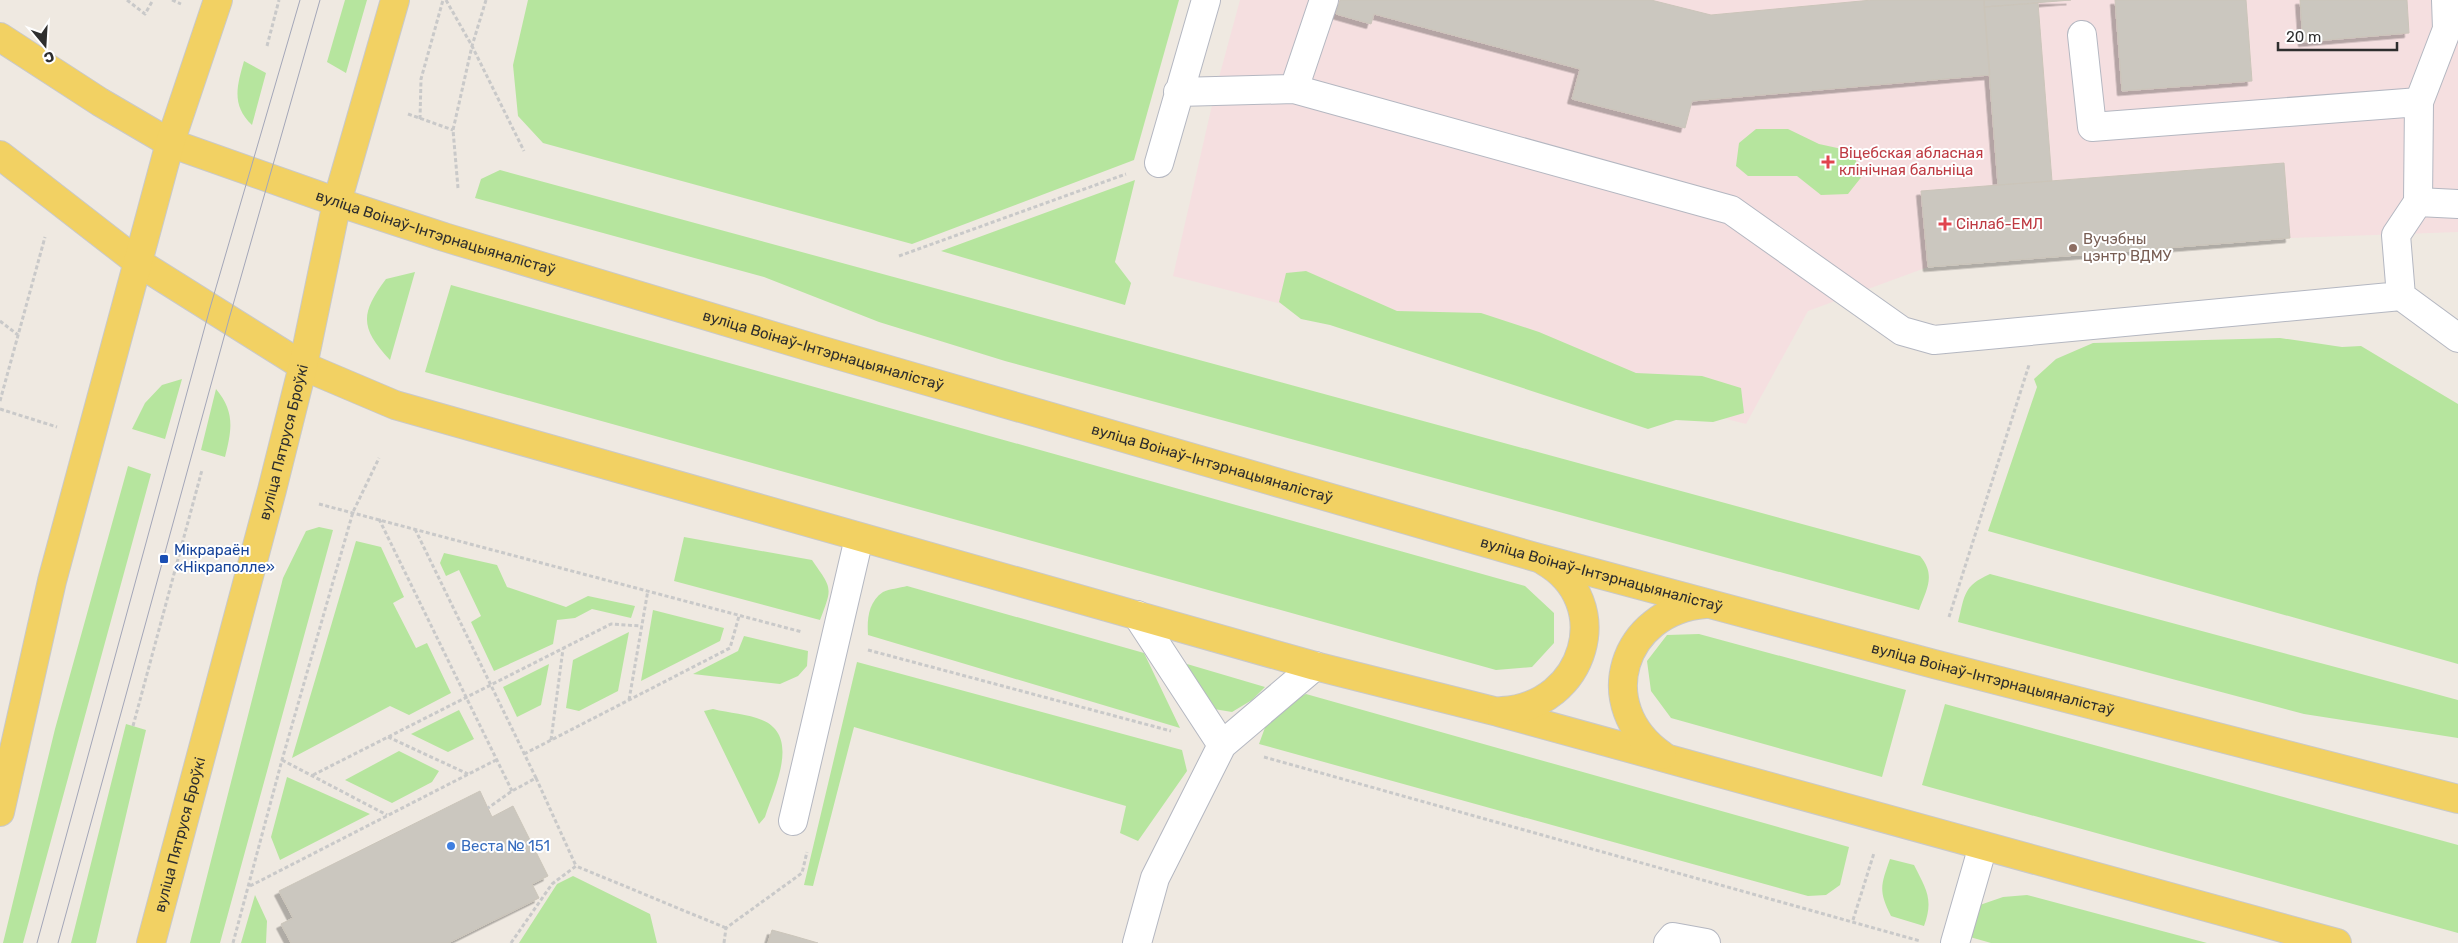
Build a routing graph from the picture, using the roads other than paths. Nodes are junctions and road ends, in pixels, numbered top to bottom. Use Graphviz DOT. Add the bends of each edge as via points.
graph roads {
  1 [pos="218,0"];
  2 [pos="395,0"];
  3 [pos="1206,0"];
  4 [pos="1324,0"];
  5 [pos="2446,0"];
  6 [pos="2082,34"];
  7 [pos="0,37"];
  8 [pos="1294,89"];
  9 [pos="1178,92"];
  10 [pos="2419,102"];
  11 [pos="170,143"];
  12 [pos="0,155"];
  13 [pos="1159,163"];
  14 [pos="338,202"];
  15 [pos="2418,202"];
  16 [pos="2458,204"];
  17 [pos="139,263"];
  18 [pos="2401,296"];
  19 [pos="2458,338"];
  20 [pos="303,366"];
  21 [pos="859,538"];
  22 [pos="1535,557"];
  23 [pos="1709,603"];
  24 [pos="1137,615"];
  25 [pos="1315,666"];
  26 [pos="1498,712"];
  27 [pos="1222,745"];
  28 [pos="1667,758"];
  29 [pos="2458,799"];
  30 [pos="0,812"];
  31 [pos="793,821"];
  32 [pos="1983,846"];
  33 [pos="151,943"];
  34 [pos="1137,943"];
  35 [pos="1668,943"];
  36 [pos="1706,943"];
  37 [pos="1955,943"];
  38 [pos="2337,943"];
  1 -- 11 [label="main road"];
  2 -- 14 [label="main road, вуліца Пятруся Броўкі"];
  3 -- 9 [label="lane"];
  4 -- 8 [label="lane"];
  5 -- 10 [label="lane" via="2447,29"];
  6 -- 10 [label="lane" via="2092,128"];
  7 -- 11 [label="main road, вуліца Воінаў-Інтэрнацыяналістаў"];
  8 -- 9 [label="lane"];
  8 -- 18 [label="lane" via="1731,210 1902,331 1934,340"];
  9 -- 13 [label="lane"];
  10 -- 15 [label="lane"];
  11 -- 14 [label="main road, вуліца Воінаў-Інтэрнацыяналістаў"];
  11 -- 17 [label="main road"];
  12 -- 17 [label="main road"];
  14 -- 20 [label="main road, вуліца Пятруся Броўкі"];
  14 -- 22 [label="main road, вуліца Воінаў-Інтэрнацыяналістаў" via="811,347"];
  15 -- 16 [label="lane"];
  15 -- 18 [label="lane" via="2396,234"];
  17 -- 20 [label="main road"];
  17 -- 30 [label="main road" via="52,581"];
  18 -- 19 [label="lane"];
  20 -- 21 [label="main road" via="395,406"];
  20 -- 33 [label="main road, вуліца Пятруся Броўкі"];
  21 -- 24 [label="main road"];
  21 -- 31 [label="lane"];
  22 -- 23 [label="main road, вуліца Воінаў-Інтэрнацыяналістаў"];
  22 -- 26 [label="main road" via="1552,566 1576,595 1582,613 1582,652 1575,669 1551,696 1535,706"];
  23 -- 28 [label="main road" via="1670,611 1643,632 1629,655 1624,674 1628,714 1650,747"];
  23 -- 29 [label="main road, вуліца Воінаў-Інтэрнацыяналістаў"];
  24 -- 25 [label="main road"];
  24 -- 27 [label="lane"];
  25 -- 26 [label="main road"];
  25 -- 27 [label="lane"];
  26 -- 28 [label="main road"];
  27 -- 34 [label="lane" via="1154,878"];
  28 -- 32 [label="main road"];
  32 -- 37 [label="lane"];
  32 -- 38 [label="main road"];
  35 -- 36 [label="lane" via="1673,937"];
}
